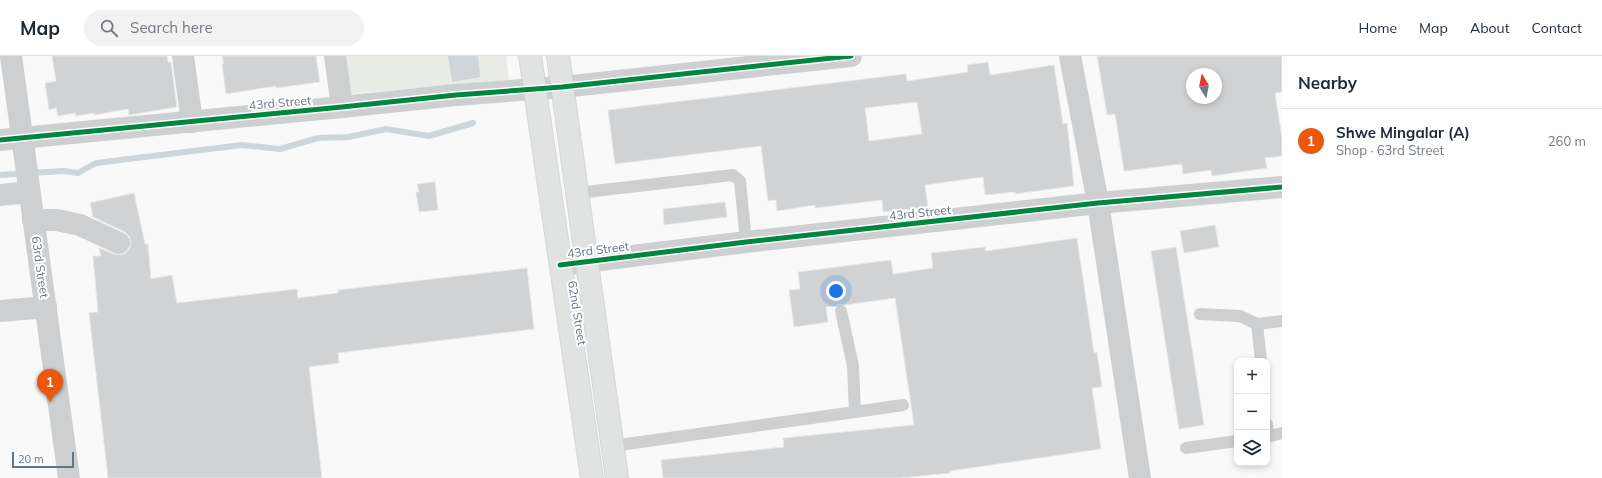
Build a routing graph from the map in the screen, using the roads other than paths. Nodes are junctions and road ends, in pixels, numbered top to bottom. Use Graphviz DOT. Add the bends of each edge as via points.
graph roads {
  1 [pos="11,56"];
  2 [pos="183,56"];
  3 [pos="335,56"];
  4 [pos="530,56"];
  5 [pos="558,56"];
  6 [pos="851,56"];
  7 [pos="1070,56"];
  8 [pos="746,62"];
  9 [pos="562,87"];
  10 [pos="534,89"];
  11 [pos="342,108"];
  12 [pos="192,122"];
  13 [pos="23,138"];
  14 [pos="0,140"];
  15 [pos="28,187"];
  16 [pos="1282,187"];
  17 [pos="577,194"];
  18 [pos="0,195"];
  19 [pos="1098,203"];
  20 [pos="33,220"];
  21 [pos="746,242"];
  22 [pos="119,243"];
  23 [pos="587,261"];
  24 [pos="560,265"];
  25 [pos="46,307"];
  26 [pos="0,311"];
  27 [pos="841,311"];
  28 [pos="1200,314"];
  29 [pos="1282,321"];
  30 [pos="1257,324"];
  31 [pos="1261,358"];
  32 [pos="903,405"];
  33 [pos="855,412"];
  34 [pos="1270,432"];
  35 [pos="1282,433"];
  36 [pos="1234,441"];
  37 [pos="612,446"];
  38 [pos="1186,448"];
  39 [pos="69,478"];
  40 [pos="592,478"];
  41 [pos="617,478"];
  42 [pos="1140,478"];
  1 -- 13 [label="street, 63rd Street"];
  2 -- 12 [label="street"];
  3 -- 11 [label="street"];
  4 -- 10 [label="main road, 62nd Street"];
  5 -- 9 [label="main road, 62nd Street"];
  6 -- 8 [label="street, 43rd Street"];
  7 -- 19 [label="street"];
  8 -- 9 [label="street, 43rd Street"];
  9 -- 10 [label="street, 43rd Street"];
  9 -- 17 [label="main road, 62nd Street"];
  10 -- 11 [label="street, 43rd Street" via="450,95"];
  10 -- 24 [label="main road, 62nd Street"];
  11 -- 12 [label="street, 43rd Street"];
  12 -- 13 [label="street, 43rd Street"];
  13 -- 14 [label="street, 43rd Street"];
  13 -- 15 [label="street, 63rd Street"];
  15 -- 18 [label="street"];
  15 -- 20 [label="street, 63rd Street"];
  16 -- 19 [label="street, 43rd Street"];
  17 -- 21 [label="lane" via="733,175 740,181"];
  17 -- 23 [label="main road, 62nd Street"];
  19 -- 21 [label="street, 43rd Street"];
  19 -- 42 [label="street"];
  20 -- 22 [label="street" via="57,220 80,225"];
  20 -- 25 [label="street, 63rd Street"];
  21 -- 23 [label="street, 43rd Street"];
  23 -- 24 [label="street, 43rd Street"];
  23 -- 37 [label="main road, 62nd Street"];
  24 -- 40 [label="main road, 62nd Street"];
  25 -- 26 [label="street"];
  25 -- 39 [label="street, 63rd Street"];
  27 -- 33 [label="lane" via="853,366"];
  28 -- 30 [label="lane" via="1240,316"];
  29 -- 30 [label="lane"];
  30 -- 31 [label="lane"];
  32 -- 33 [label="lane"];
  33 -- 37 [label="lane"];
  34 -- 35 [label="lane"];
  36 -- 38 [label="lane"];
  37 -- 41 [label="main road, 62nd Street"];
}
